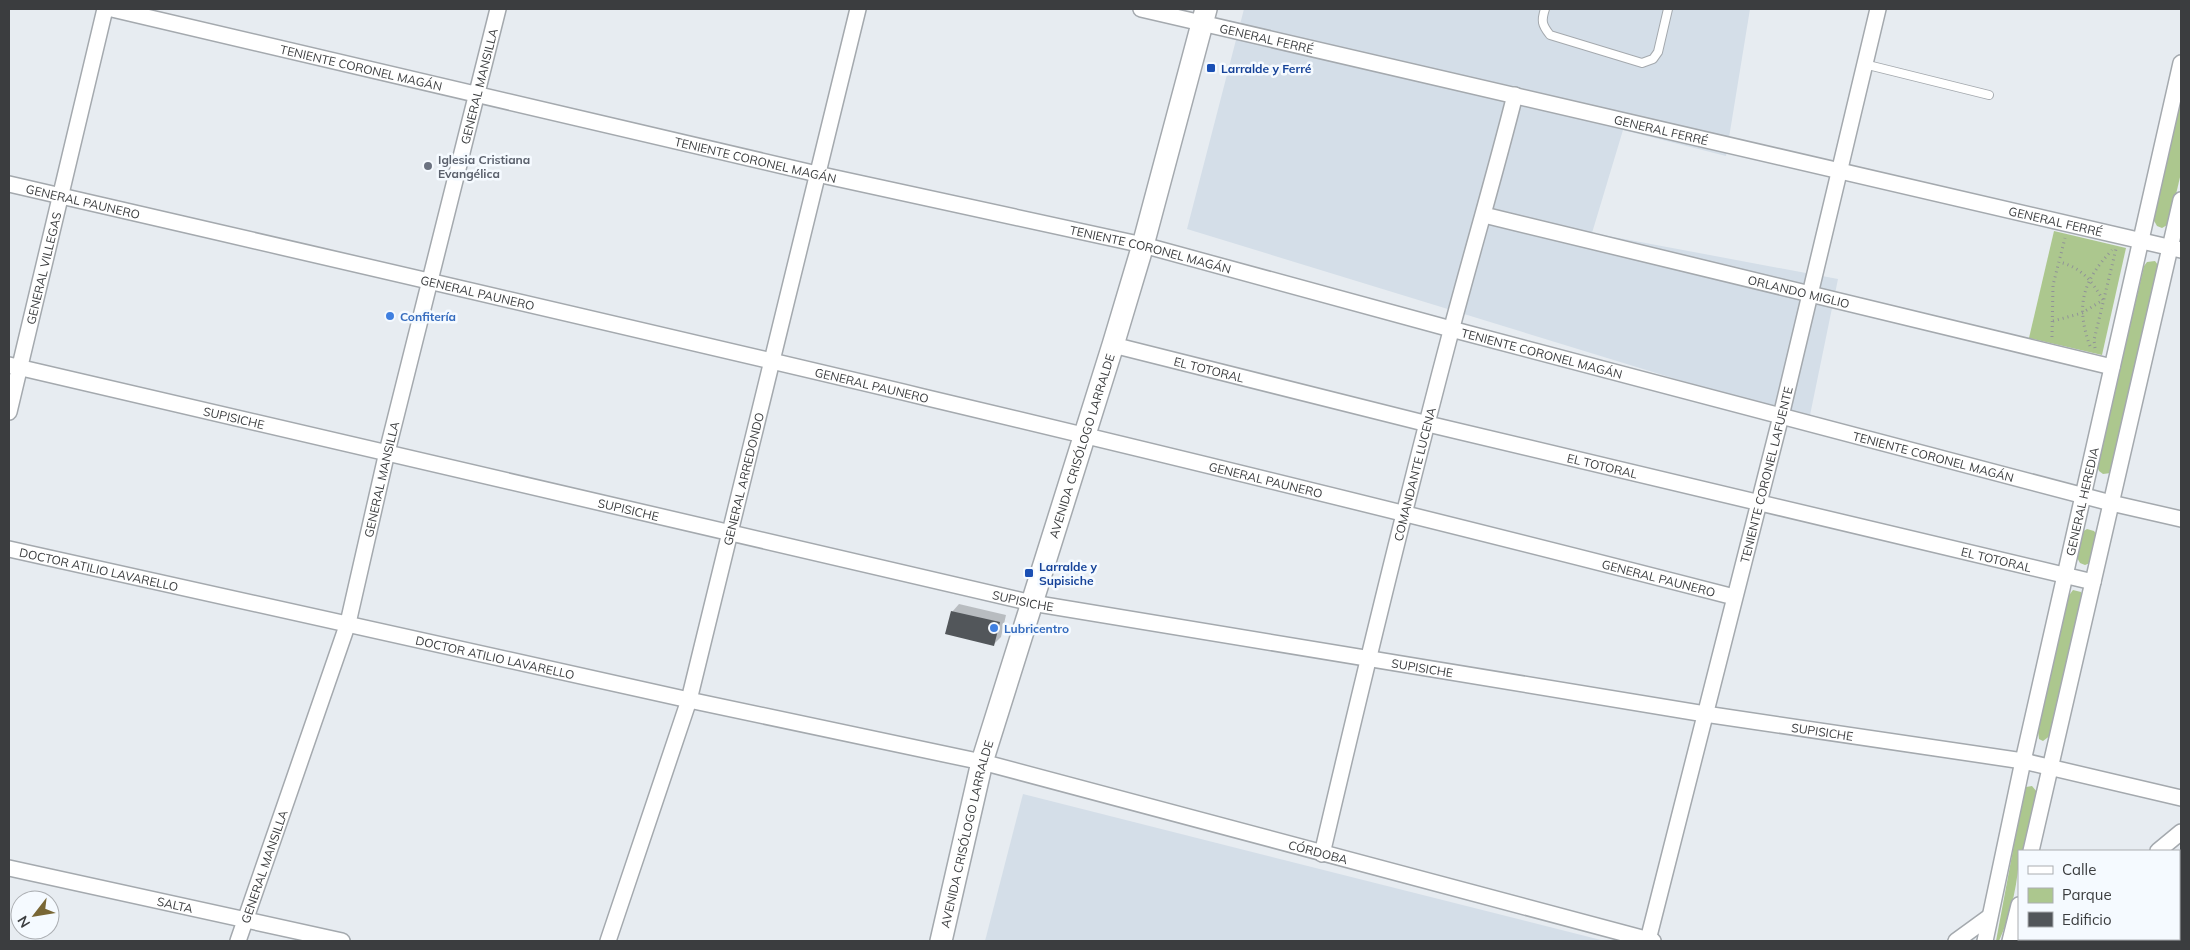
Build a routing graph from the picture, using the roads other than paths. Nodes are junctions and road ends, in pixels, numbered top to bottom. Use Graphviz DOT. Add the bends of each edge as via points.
graph roads {
  1 [pos="105,9"];
  2 [pos="112,9"];
  3 [pos="498,9"];
  4 [pos="858,9"];
  5 [pos="1141,9"];
  6 [pos="1544,9"];
  7 [pos="1668,9"];
  8 [pos="1878,9"];
  9 [pos="1204,16"];
  10 [pos="2181,63"];
  11 [pos="1864,64"];
  12 [pos="478,93"];
  13 [pos="1989,95"];
  14 [pos="1515,96"];
  15 [pos="1838,170"];
  16 [pos="817,174"];
  17 [pos="9,184"];
  18 [pos="59,196"];
  19 [pos="2181,200"];
  20 [pos="1484,215"];
  21 [pos="2140,240"];
  22 [pos="1143,245"];
  23 [pos="2176,248"];
  24 [pos="430,280"];
  25 [pos="1809,294"];
  26 [pos="1451,329"];
  27 [pos="1113,345"];
  28 [pos="772,361"];
  29 [pos="14,366"];
  30 [pos="2112,367"];
  31 [pos="9,412"];
  32 [pos="1781,416"];
  33 [pos="1428,424"];
  34 [pos="1086,435"];
  35 [pos="386,452"];
  36 [pos="2082,496"];
  37 [pos="2111,503"];
  38 [pos="1759,504"];
  39 [pos="1405,512"];
  40 [pos="2181,518"];
  41 [pos="730,534"];
  42 [pos="9,549"];
  43 [pos="2065,577"];
  44 [pos="2093,582"];
  45 [pos="1734,597"];
  46 [pos="1032,603"];
  47 [pos="348,624"];
  48 [pos="1368,657"];
  49 [pos="688,700"];
  50 [pos="1705,714"];
  51 [pos="2023,761"];
  52 [pos="982,762"];
  53 [pos="2051,767"];
  54 [pos="2181,798"];
  55 [pos="2181,832"];
  56 [pos="2031,850"];
  57 [pos="2159,850"];
  58 [pos="1322,854"];
  59 [pos="9,868"];
  60 [pos="2018,909"];
  61 [pos="1988,917"];
  62 [pos="245,920"];
  63 [pos="238,941"];
  64 [pos="342,941"];
  65 [pos="608,941"];
  66 [pos="941,941"];
  67 [pos="1651,941"];
  68 [pos="1956,941"];
  69 [pos="1985,941"];
  70 [pos="2010,941"];
  1 -- 18 [label="street, GENERAL VILLEGAS"];
  2 -- 12 [label="street, TENIENTE CORONEL MAGÁN"];
  3 -- 12 [label="street, GENERAL MANSILLA"];
  4 -- 16 [label="street, GENERAL ARREDONDO"];
  5 -- 9 [label="street, GENERAL FERRÉ"];
  6 -- 7 [label="lane" via="1541,20 1550,35 1642,63 1653,59 1658,52"];
  8 -- 11 [label="street, TENIENTE CORONEL LAFUENTE"];
  9 -- 14 [label="street, GENERAL FERRÉ"];
  9 -- 22 [label="main road, AVENIDA CRISÓLOGO LARRALDE"];
  10 -- 21 [label="street, GENERAL HEREDIA"];
  11 -- 13 [label="lane"];
  11 -- 15 [label="street, TENIENTE CORONEL LAFUENTE"];
  12 -- 16 [label="street, TENIENTE CORONEL MAGÁN"];
  12 -- 24 [label="street, GENERAL MANSILLA"];
  14 -- 15 [label="street, GENERAL FERRÉ"];
  14 -- 20 [label="street, COMANDANTE LUCENA"];
  15 -- 21 [label="street, GENERAL FERRÉ"];
  15 -- 25 [label="street, TENIENTE CORONEL LAFUENTE"];
  16 -- 22 [label="street, TENIENTE CORONEL MAGÁN"];
  16 -- 28 [label="street, GENERAL ARREDONDO"];
  17 -- 18 [label="street, GENERAL PAUNERO"];
  18 -- 24 [label="street, GENERAL PAUNERO"];
  18 -- 29 [label="street, GENERAL VILLEGAS"];
  19 -- 23 [label="street"];
  20 -- 25 [label="street, ORLANDO MIGLIO"];
  20 -- 26 [label="street, COMANDANTE LUCENA"];
  21 -- 23 [label="street, GENERAL FERRÉ"];
  21 -- 30 [label="street, GENERAL HEREDIA"];
  22 -- 26 [label="street, TENIENTE CORONEL MAGÁN"];
  22 -- 27 [label="main road, AVENIDA CRISÓLOGO LARRALDE"];
  23 -- 37 [label="street"];
  24 -- 28 [label="street, GENERAL PAUNERO"];
  24 -- 35 [label="street, GENERAL MANSILLA"];
  25 -- 30 [label="street, ORLANDO MIGLIO"];
  25 -- 32 [label="street, TENIENTE CORONEL LAFUENTE"];
  26 -- 32 [label="street, TENIENTE CORONEL MAGÁN"];
  26 -- 33 [label="street, COMANDANTE LUCENA"];
  27 -- 33 [label="street, EL TOTORAL"];
  27 -- 34 [label="main road, AVENIDA CRISÓLOGO LARRALDE"];
  28 -- 34 [label="street, GENERAL PAUNERO"];
  28 -- 41 [label="street, GENERAL ARREDONDO"];
  29 -- 31 [label="street, GENERAL VILLEGAS"];
  29 -- 35 [label="street, SUPISICHE"];
  30 -- 36 [label="street, GENERAL HEREDIA"];
  32 -- 36 [label="street, TENIENTE CORONEL MAGÁN"];
  32 -- 38 [label="street, TENIENTE CORONEL LAFUENTE"];
  33 -- 38 [label="street, EL TOTORAL"];
  33 -- 39 [label="street, COMANDANTE LUCENA"];
  34 -- 39 [label="street, GENERAL PAUNERO"];
  34 -- 46 [label="main road, AVENIDA CRISÓLOGO LARRALDE"];
  35 -- 41 [label="street, SUPISICHE"];
  35 -- 47 [label="street, GENERAL MANSILLA"];
  36 -- 37 [label="street, TENIENTE CORONEL MAGÁN"];
  36 -- 43 [label="street, GENERAL HEREDIA"];
  37 -- 40 [label="street, TENIENTE CORONEL MAGÁN"];
  37 -- 44 [label="street"];
  38 -- 43 [label="street, EL TOTORAL"];
  38 -- 45 [label="street, TENIENTE CORONEL LAFUENTE"];
  39 -- 45 [label="street, GENERAL PAUNERO"];
  39 -- 48 [label="street, COMANDANTE LUCENA"];
  41 -- 46 [label="street, SUPISICHE"];
  41 -- 49 [label="street, GENERAL ARREDONDO"];
  42 -- 47 [label="street, DOCTOR ATILIO LAVARELLO"];
  43 -- 44 [label="street, EL TOTORAL"];
  43 -- 51 [label="street, GENERAL HEREDIA"];
  44 -- 53 [label="street"];
  45 -- 50 [label="street, TENIENTE CORONEL LAFUENTE"];
  46 -- 48 [label="street, SUPISICHE"];
  46 -- 52 [label="main road, AVENIDA CRISÓLOGO LARRALDE"];
  47 -- 49 [label="street, DOCTOR ATILIO LAVARELLO"];
  47 -- 62 [label="street, GENERAL MANSILLA"];
  48 -- 50 [label="street, SUPISICHE"];
  48 -- 58 [label="street, COMANDANTE LUCENA"];
  49 -- 52 [label="street, DOCTOR ATILIO LAVARELLO"];
  49 -- 65 [label="street, GENERAL ARREDONDO"];
  50 -- 51 [label="street, SUPISICHE"];
  50 -- 67 [label="street, TENIENTE CORONEL LAFUENTE"];
  51 -- 53 [label="street, SUPISICHE"];
  51 -- 61 [label="street, GENERAL HEREDIA"];
  52 -- 58 [label="street, CÓRDOBA"];
  52 -- 66 [label="main road, AVENIDA CRISÓLOGO LARRALDE"];
  53 -- 54 [label="street"];
  53 -- 56 [label="street"];
  55 -- 57 [label="street"];
  58 -- 67 [label="street, CÓRDOBA"];
  59 -- 62 [label="street, SALTA"];
  60 -- 70 [label="street"];
  61 -- 68 [label="street"];
  61 -- 69 [label="street, GENERAL HEREDIA"];
  62 -- 63 [label="street, GENERAL MANSILLA"];
  62 -- 64 [label="street, SALTA"];
}
